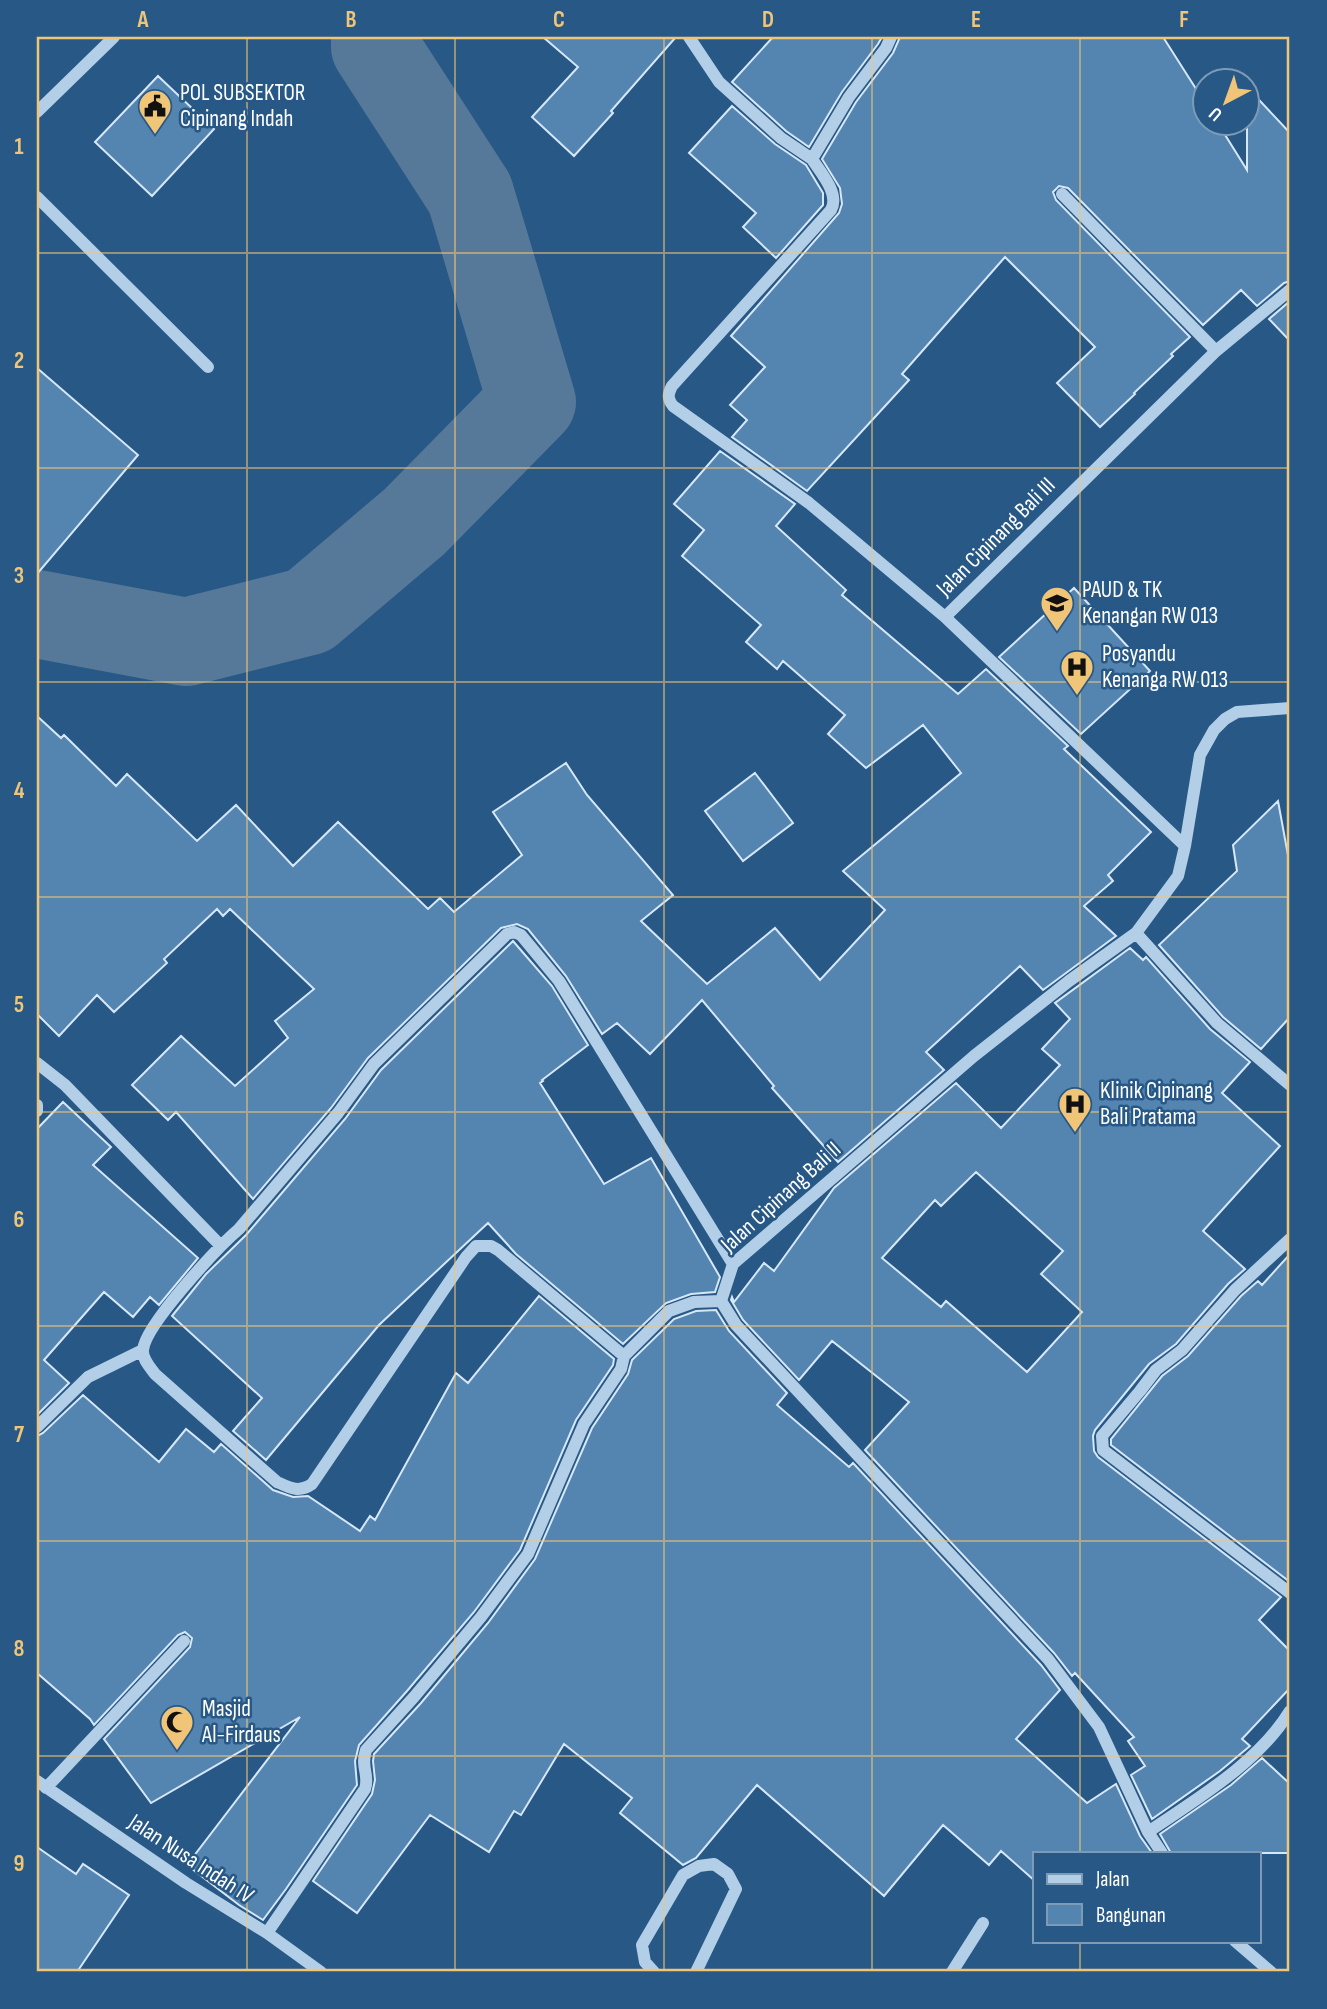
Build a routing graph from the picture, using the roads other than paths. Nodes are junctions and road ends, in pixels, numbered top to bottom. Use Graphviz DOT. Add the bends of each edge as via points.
graph roads {
  1 [pos="114,37"];
  2 [pos="689,37"];
  3 [pos="891,37"];
  4 [pos="37,112"];
  5 [pos="813,159"];
  6 [pos="1062,194"];
  7 [pos="37,197"];
  8 [pos="1290,290"];
  9 [pos="1216,351"];
  10 [pos="208,367"];
  11 [pos="945,617"];
  12 [pos="1290,708"];
  13 [pos="1185,846"];
  14 [pos="1136,933"];
  15 [pos="37,1063"];
  16 [pos="1290,1086"];
  17 [pos="37,1105"];
  18 [pos="37,1111"];
  19 [pos="1290,1239"];
  20 [pos="220,1245"];
  21 [pos="733,1264"];
  22 [pos="721,1301"];
  23 [pos="143,1350"];
  24 [pos="624,1356"];
  25 [pos="37,1427"];
  26 [pos="1290,1593"];
  27 [pos="184,1641"];
  28 [pos="1290,1710"];
  29 [pos="41,1784"];
  30 [pos="1148,1832"];
  31 [pos="1161,1852"];
  32 [pos="983,1923"];
  33 [pos="267,1933"];
  34 [pos="1236,1942"];
  35 [pos="320,1972"];
  36 [pos="654,1972"];
  37 [pos="696,1972"];
  38 [pos="952,1972"];
  39 [pos="1271,1972"];
  1 -- 4 [label="street"];
  2 -- 5 [label="street" via="719,82 781,138"];
  3 -- 5 [label="street"];
  5 -- 11 [label="street" via="833,194 831,210 672,386 669,401 809,503"];
  6 -- 9 [label="street"];
  7 -- 10 [label="street"];
  8 -- 9 [label="street, Jalan Cipinang Bali III"];
  9 -- 11 [label="street, Jalan Cipinang Bali III"];
  11 -- 13 [label="street, Jalan Cipinang Bali III"];
  12 -- 13 [label="street, Jalan Cipinang Bali II" via="1237,712 1214,730 1200,755"];
  13 -- 14 [label="street, Jalan Cipinang Bali II" via="1178,876"];
  14 -- 16 [label="street" via="1217,1023"];
  14 -- 21 [label="street, Jalan Cipinang Bali II" via="974,1056"];
  15 -- 20 [label="street" via="65,1085"];
  17 -- 18 [label="street"];
  19 -- 26 [label="street" via="1182,1350 1156,1370 1102,1436 1103,1450"];
  20 -- 21 [label="street" via="266,1198 374,1064 514,932 559,981"];
  20 -- 23 [label="street" via="153,1325"];
  21 -- 22 [label="street, Jalan Cipinang Bali II"];
  22 -- 24 [label="street" via="694,1302 669,1311"];
  22 -- 30 [label="street" via="736,1325 1048,1659 1099,1727"];
  23 -- 24 [label="street" via="145,1362 155,1374 277,1482 294,1490 312,1484 476,1246 498,1250"];
  23 -- 25 [label="street" via="88,1377"];
  24 -- 33 [label="street" via="584,1424 528,1554 481,1617 366,1750 365,1789"];
  27 -- 29 [label="street"];
  28 -- 30 [label="street" via="1255,1752 1219,1784"];
  29 -- 33 [label="street, Jalan Nusa Indah IV"];
  30 -- 31 [label="street"];
  32 -- 38 [label="street"];
  33 -- 35 [label="street, Jalan Nusa Indah IV"];
  34 -- 39 [label="street"];
  36 -- 37 [label="street" via="645,1962 642,1945 683,1875 714,1864 728,1874 736,1889"];
}
